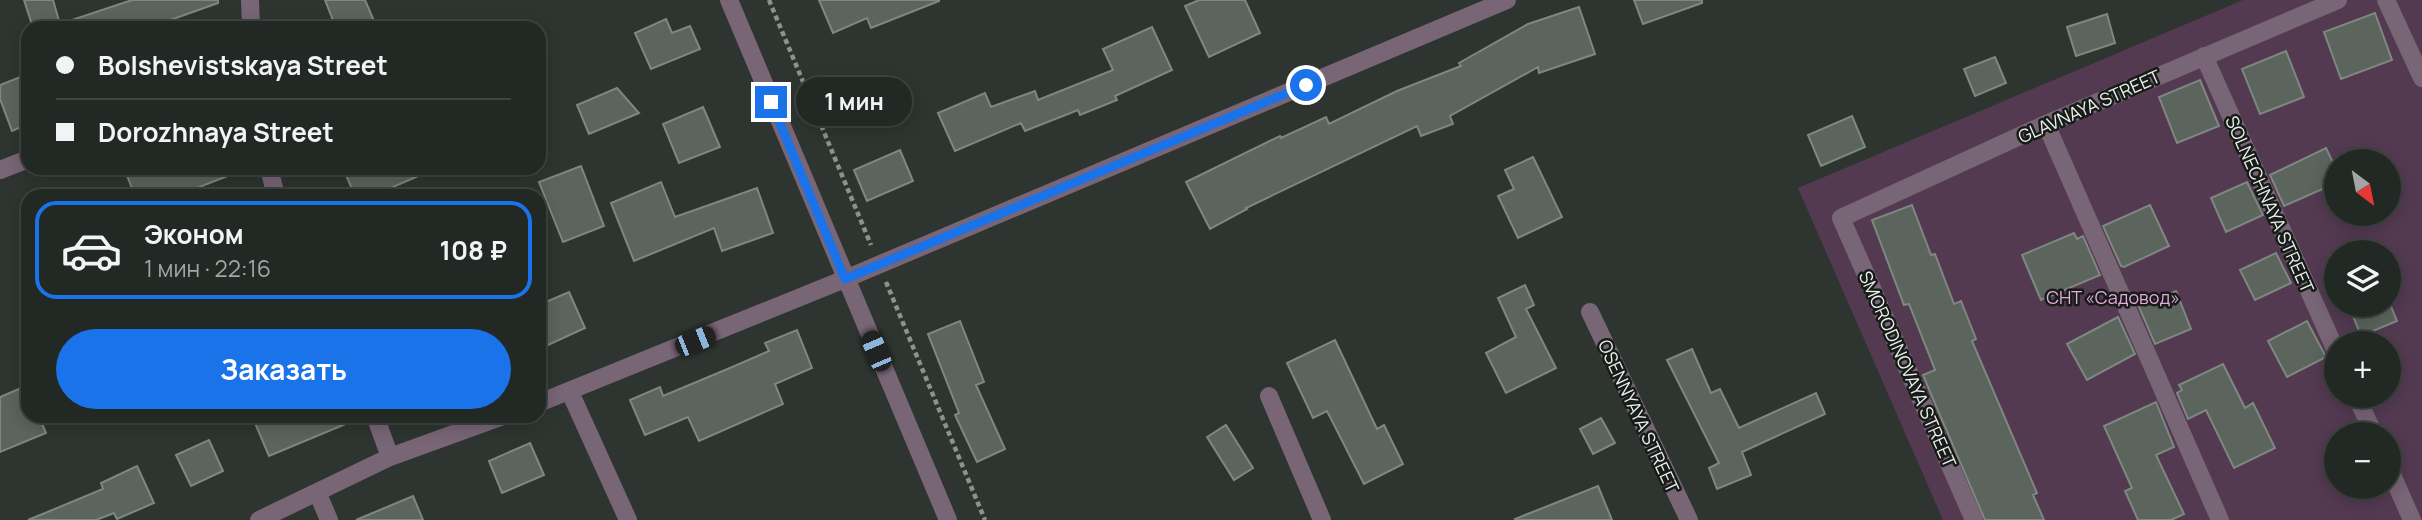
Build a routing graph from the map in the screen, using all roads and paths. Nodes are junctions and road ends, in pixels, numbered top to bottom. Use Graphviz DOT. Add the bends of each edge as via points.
graph roads {
  1 [pos="250,0"];
  2 [pos="729,0"];
  3 [pos="1507,0"];
  4 [pos="2339,0"];
  5 [pos="2386,0"];
  6 [pos="251,21"];
  7 [pos="2204,56"];
  8 [pos="2422,78"];
  9 [pos="2046,124"];
  10 [pos="21,162"];
  11 [pos="0,170"];
  12 [pos="1841,218"];
  13 [pos="845,279"];
  14 [pos="1590,312"];
  15 [pos="2327,331"];
  16 [pos="570,392"];
  17 [pos="1269,396"];
  18 [pos="546,401"];
  19 [pos="378,423"];
  20 [pos="484,423"];
  21 [pos="390,457"];
  22 [pos="318,494"];
  23 [pos="2401,495"];
  24 [pos="259,520"];
  25 [pos="329,520"];
  26 [pos="628,520"];
  27 [pos="948,520"];
  28 [pos="1322,520"];
  29 [pos="1689,520"];
  30 [pos="1974,520"];
  31 [pos="2220,520"];
  32 [pos="2412,520"];
  1 -- 6 [label="street"];
  2 -- 13 [label="street"];
  3 -- 13 [label="street"];
  4 -- 7 [label="street, GLAVNAYA STREET"];
  5 -- 8 [label="street"];
  7 -- 9 [label="street, GLAVNAYA STREET"];
  7 -- 15 [label="street, SOLNECHNAYA STREET"];
  9 -- 12 [label="street, GLAVNAYA STREET"];
  9 -- 31 [label="street"];
  10 -- 11 [label="street"];
  12 -- 30 [label="street, SMORODINOVAYA STREET"];
  13 -- 16 [label="street"];
  13 -- 27 [label="street"];
  14 -- 29 [label="street, OSENNYAYA STREET"];
  16 -- 18 [label="street"];
  16 -- 26 [label="street"];
  17 -- 28 [label="street"];
  19 -- 21 [label="street"];
  20 -- 21 [label="street"];
  21 -- 22 [label="street"];
  22 -- 24 [label="street"];
  22 -- 25 [label="street"];
  23 -- 32 [label="street"];
}
